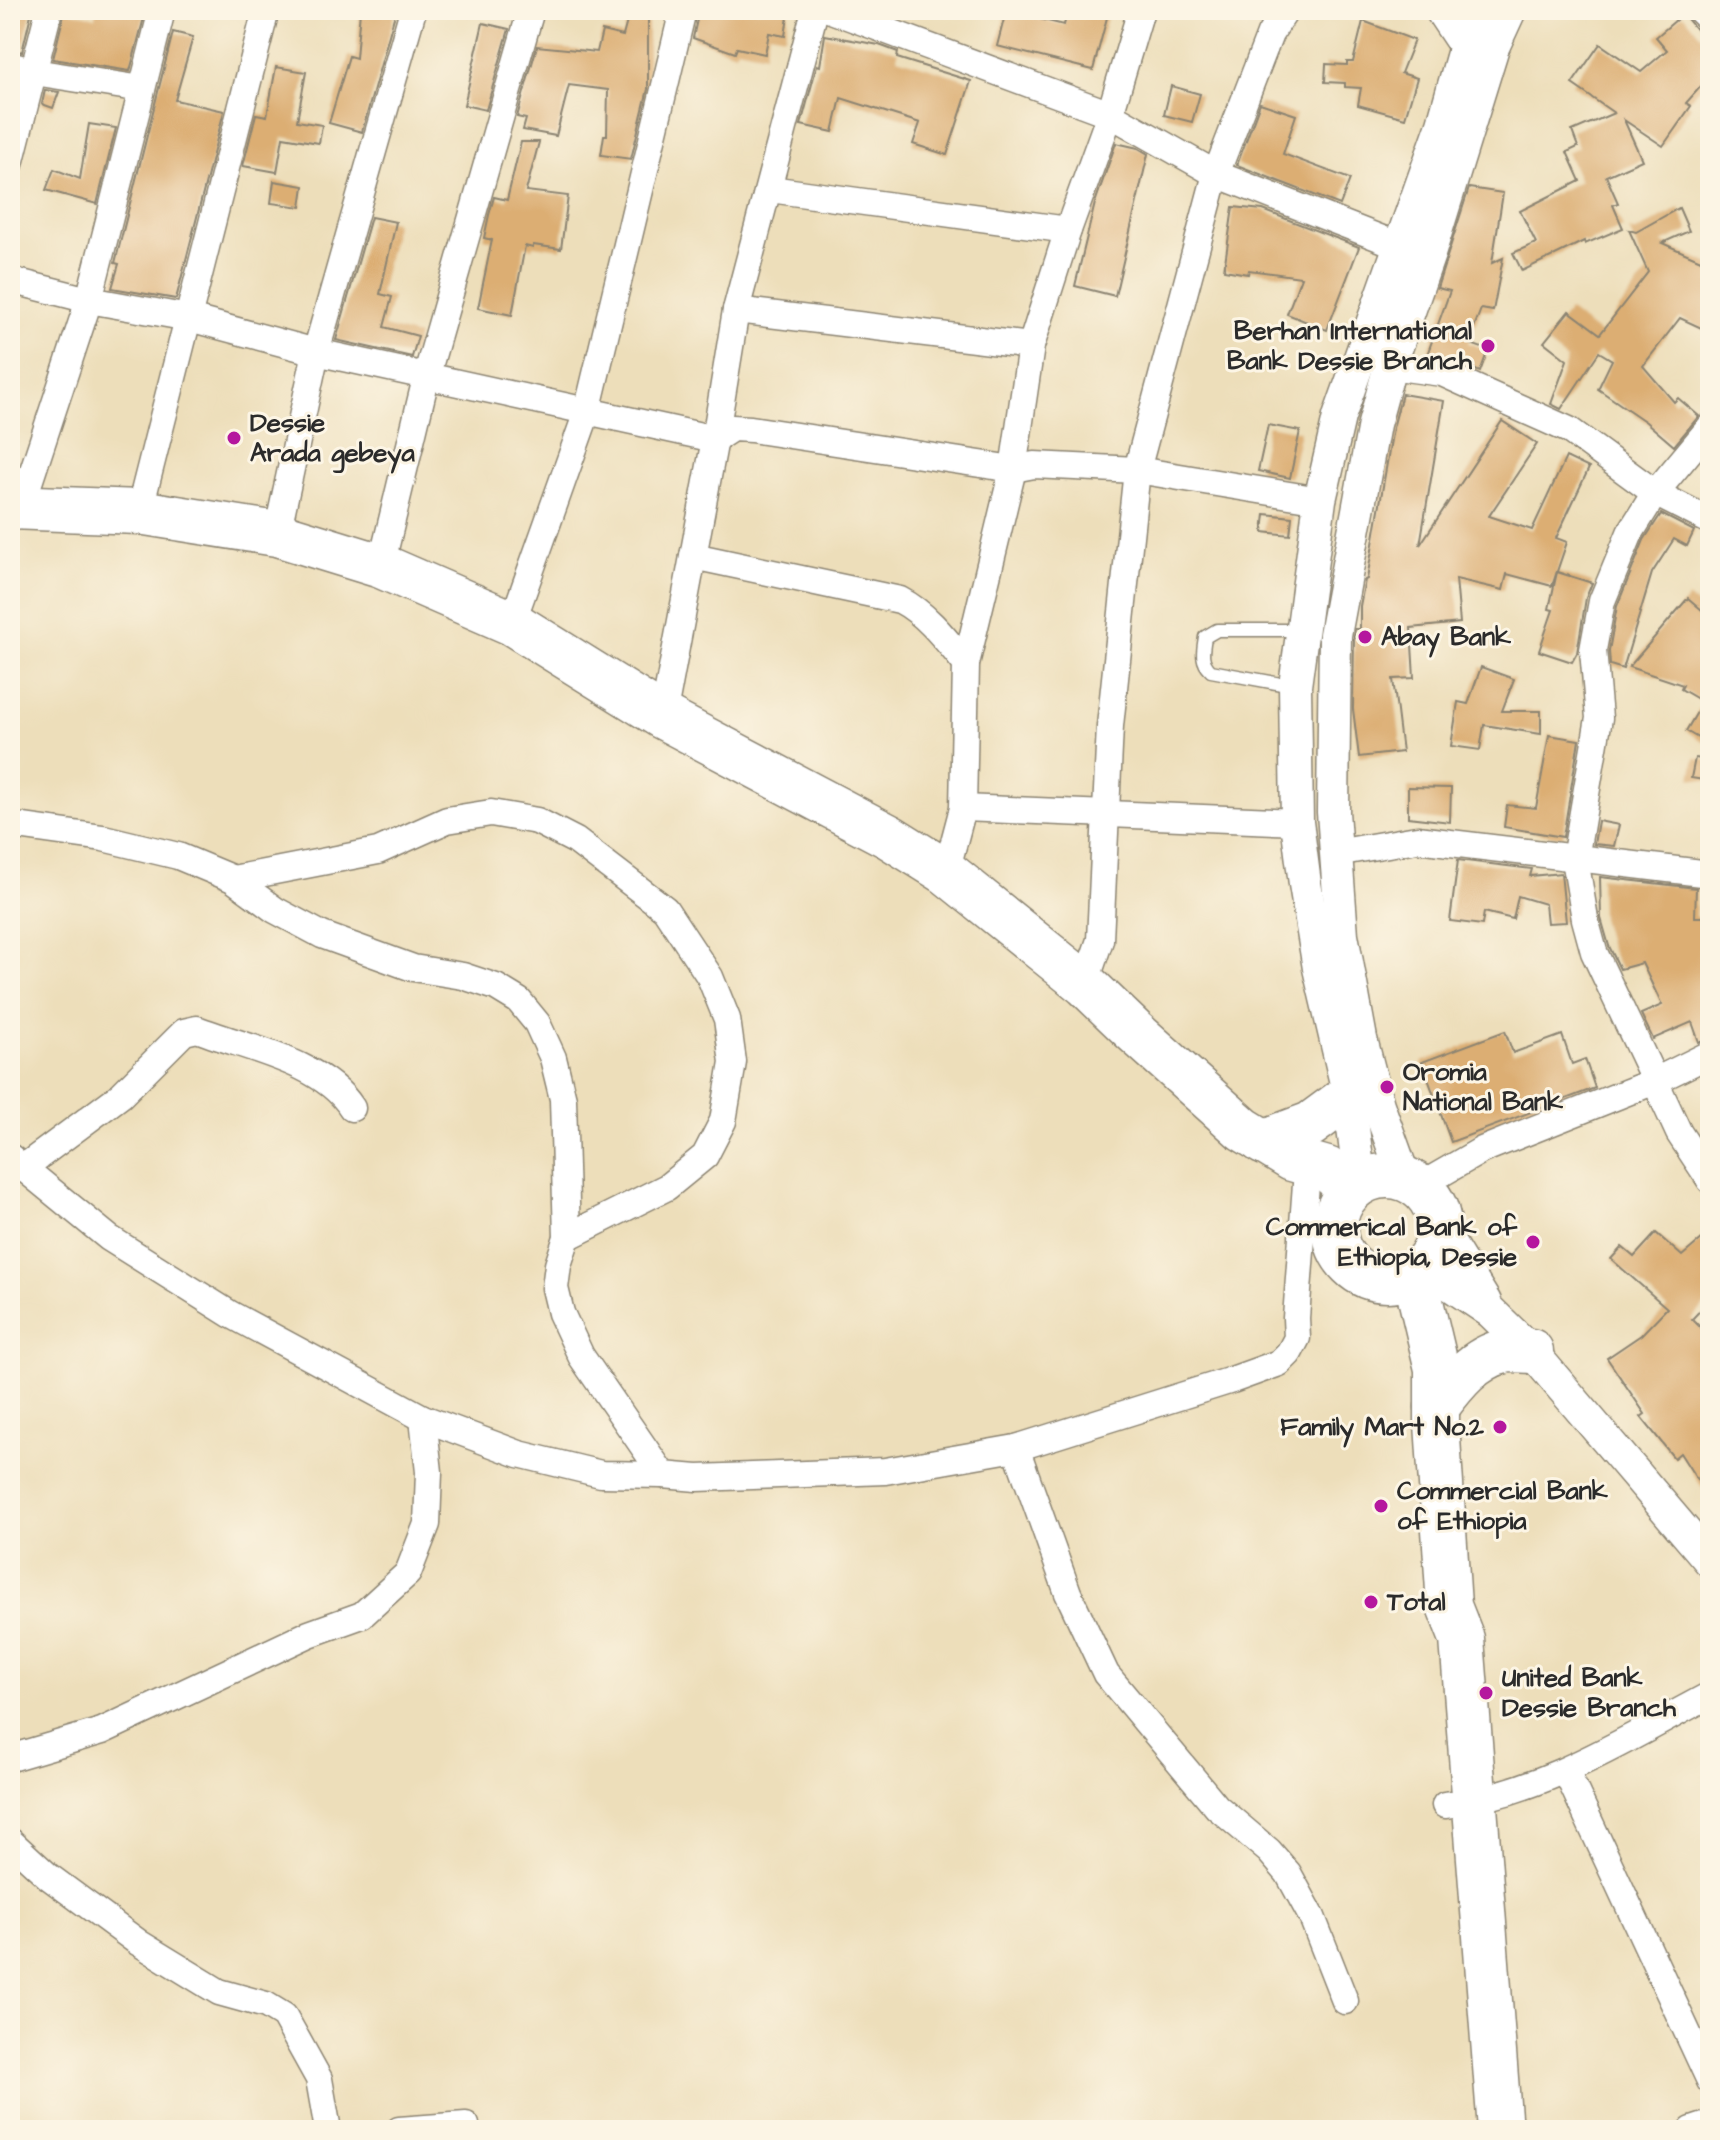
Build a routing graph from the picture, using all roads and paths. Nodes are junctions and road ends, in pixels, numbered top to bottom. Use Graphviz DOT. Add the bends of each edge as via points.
graph roads {
  1 [pos="49,10"];
  2 [pos="162,10"];
  3 [pos="266,10"];
  4 [pos="413,10"];
  5 [pos="531,10"];
  6 [pos="683,10"];
  7 [pos="815,10"];
  8 [pos="831,10"];
  9 [pos="1141,10"];
  10 [pos="1286,10"];
  11 [pos="1441,10"];
  12 [pos="1481,10"];
  13 [pos="1510,10"];
  14 [pos="1700,10"];
  15 [pos="1710,20"];
  16 [pos="1465,46"];
  17 [pos="22,68"];
  18 [pos="142,89"];
  19 [pos="1110,114"];
  20 [pos="10,164"];
  21 [pos="1216,174"];
  22 [pos="770,189"];
  23 [pos="1068,230"];
  24 [pos="1400,246"];
  25 [pos="10,280"];
  26 [pos="89,300"];
  27 [pos="736,310"];
  28 [pos="189,318"];
  29 [pos="1031,346"];
  30 [pos="316,352"];
  31 [pos="1390,366"];
  32 [pos="427,374"];
  33 [pos="587,412"];
  34 [pos="1710,427"];
  35 [pos="715,439"];
  36 [pos="1013,469"];
  37 [pos="1137,470"];
  38 [pos="1655,493"];
  39 [pos="1320,500"];
  40 [pos="16,507"];
  41 [pos="139,512"];
  42 [pos="1710,521"];
  43 [pos="277,534"];
  44 [pos="693,556"];
  45 [pos="381,566"];
  46 [pos="512,623"];
  47 [pos="1302,630"];
  48 [pos="966,664"];
  49 [pos="1295,686"];
  50 [pos="663,717"];
  51 [pos="963,808"];
  52 [pos="1106,813"];
  53 [pos="1297,822"];
  54 [pos="10,825"];
  55 [pos="1336,853"];
  56 [pos="1575,859"];
  57 [pos="946,872"];
  58 [pos="1710,874"];
  59 [pos="233,879"];
  60 [pos="1085,984"];
  61 [pos="1710,1054"];
  62 [pos="1655,1081"];
  63 [pos="1349,1096"];
  64 [pos="352,1108"];
  65 [pos="17,1162"];
  66 [pos="1287,1162"];
  67 [pos="1710,1180"];
  68 [pos="1412,1183"];
  69 [pos="1349,1196"];
  70 [pos="567,1237"];
  71 [pos="1425,1255"];
  72 [pos="1365,1276"];
  73 [pos="1531,1351"];
  74 [pos="1437,1388"];
  75 [pos="423,1418"];
  76 [pos="1016,1448"];
  77 [pos="663,1475"];
  78 [pos="1710,1561"];
  79 [pos="1710,1695"];
  80 [pos="10,1758"];
  81 [pos="1566,1771"];
  82 [pos="1460,1803"];
  83 [pos="10,1841"];
  84 [pos="1345,2001"];
  85 [pos="1710,2081"];
  86 [pos="1710,2124"];
  87 [pos="466,2125"];
  88 [pos="328,2130"];
  89 [pos="399,2130"];
  90 [pos="1471,2130"];
  91 [pos="1500,2130"];
  92 [pos="1692,2130"];
  1 -- 17 [label="street"];
  2 -- 18 [label="street"];
  3 -- 28 [label="street"];
  4 -- 30 [label="street"];
  5 -- 32 [label="street"];
  6 -- 33 [label="street"];
  7 -- 22 [label="street"];
  8 -- 19 [label="street"];
  9 -- 19 [label="street"];
  10 -- 21 [label="street" via="1270,34"];
  11 -- 16 [label="street"];
  12 -- 16 [label="street"];
  13 -- 31 [label="street" via="1463,136"];
  14 -- 15 [label="street"];
  16 -- 24 [label="street"];
  17 -- 18 [label="street"];
  17 -- 20 [label="street"];
  18 -- 26 [label="street"];
  19 -- 21 [label="street"];
  19 -- 23 [label="street"];
  21 -- 24 [label="street"];
  21 -- 37 [label="street"];
  22 -- 23 [label="street"];
  22 -- 27 [label="street"];
  23 -- 29 [label="street"];
  24 -- 39 [label="street" via="1339,417"];
  25 -- 26 [label="street"];
  26 -- 28 [label="street"];
  26 -- 40 [label="street"];
  27 -- 29 [label="street"];
  27 -- 35 [label="street"];
  28 -- 30 [label="street"];
  28 -- 41 [label="street"];
  29 -- 36 [label="street"];
  30 -- 32 [label="street"];
  30 -- 43 [label="street"];
  31 -- 38 [label="street" via="1442,373 1569,430"];
  31 -- 55 [label="street" via="1374,424 1335,635"];
  32 -- 33 [label="street"];
  32 -- 45 [label="street"];
  33 -- 35 [label="street"];
  33 -- 46 [label="street"];
  34 -- 38 [label="street"];
  35 -- 36 [label="street" via="732,428 751,429"];
  35 -- 44 [label="street"];
  36 -- 37 [label="street" via="1034,465"];
  36 -- 48 [label="street"];
  37 -- 39 [label="street"];
  37 -- 52 [label="street"];
  38 -- 42 [label="street"];
  38 -- 56 [label="street" via="1630,533 1602,601 1593,650 1599,718"];
  39 -- 47 [label="street"];
  40 -- 41 [label="highway"];
  41 -- 43 [label="highway"];
  43 -- 45 [label="highway"];
  44 -- 48 [label="street" via="900,600 939,632"];
  44 -- 50 [label="street"];
  45 -- 46 [label="highway"];
  46 -- 50 [label="highway"];
  47 -- 49 [label="street"];
  47 -- 49 [label="lane" via="1217,630 1205,637 1203,649 1202,658 1211,671"];
  48 -- 51 [label="street"];
  49 -- 53 [label="street"];
  50 -- 57 [label="highway"];
  51 -- 52 [label="street"];
  51 -- 57 [label="street"];
  52 -- 53 [label="street"];
  52 -- 60 [label="street" via="1100,940"];
  53 -- 63 [label="street" via="1319,968"];
  54 -- 59 [label="street" via="103,838 178,856"];
  55 -- 56 [label="street" via="1417,839"];
  55 -- 68 [label="street" via="1342,935 1361,1039 1378,1105"];
  56 -- 58 [label="street"];
  56 -- 62 [label="street" via="1594,952"];
  57 -- 60 [label="highway"];
  59 -- 70 [label="street" via="322,935 413,968 496,987 519,1001 537,1023 553,1058 563,1099"];
  59 -- 70 [label="street" via="378,851 447,820 491,813 537,821 576,841 665,909 710,977 727,1019 733,1062 723,1121 705,1156 667,1187"];
  60 -- 66 [label="highway" via="1243,1129"];
  61 -- 62 [label="street"];
  62 -- 67 [label="street" via="1679,1133"];
  62 -- 68 [label="street"];
  63 -- 66 [label="highway" via="1311,1124"];
  63 -- 69 [label="street"];
  64 -- 65 [label="street" via="334,1086 275,1055 197,1029 184,1032 121,1095"];
  65 -- 75 [label="street" via="109,1238 230,1314"];
  66 -- 69 [label="highway" via="1327,1169"];
  66 -- 76 [label="street" via="1297,1338 1289,1353 1279,1363 1232,1380"];
  68 -- 69 [label="highway" via="1374,1178"];
  68 -- 71 [label="highway" via="1436,1211"];
  69 -- 72 [label="highway" via="1335,1233 1339,1251"];
  70 -- 77 [label="street" via="555,1288 561,1313 581,1356"];
  71 -- 72 [label="highway" via="1398,1279"];
  71 -- 73 [label="street"];
  71 -- 74 [label="highway"];
  72 -- 74 [label="highway"];
  73 -- 74 [label="highway" via="1505,1351"];
  73 -- 78 [label="street"];
  74 -- 82 [label="highway" via="1449,1606 1434,1643 1454,1719"];
  75 -- 77 [label="street" via="519,1454 587,1471"];
  75 -- 80 [label="street" via="427,1524 408,1573 362,1615 309,1634 102,1731"];
  76 -- 77 [label="street" via="885,1471"];
  76 -- 84 [label="street" via="1068,1593 1106,1674 1217,1807 1288,1873 1312,1917"];
  79 -- 81 [label="street"];
  81 -- 82 [label="street"];
  81 -- 85 [label="street"];
  82 -- 90 [label="highway"];
  82 -- 91 [label="highway"];
  83 -- 88 [label="street" via="139,1943 219,1992 266,2005 284,2016 319,2079"];
  86 -- 92 [label="street"];
  87 -- 89 [label="street"];
}
